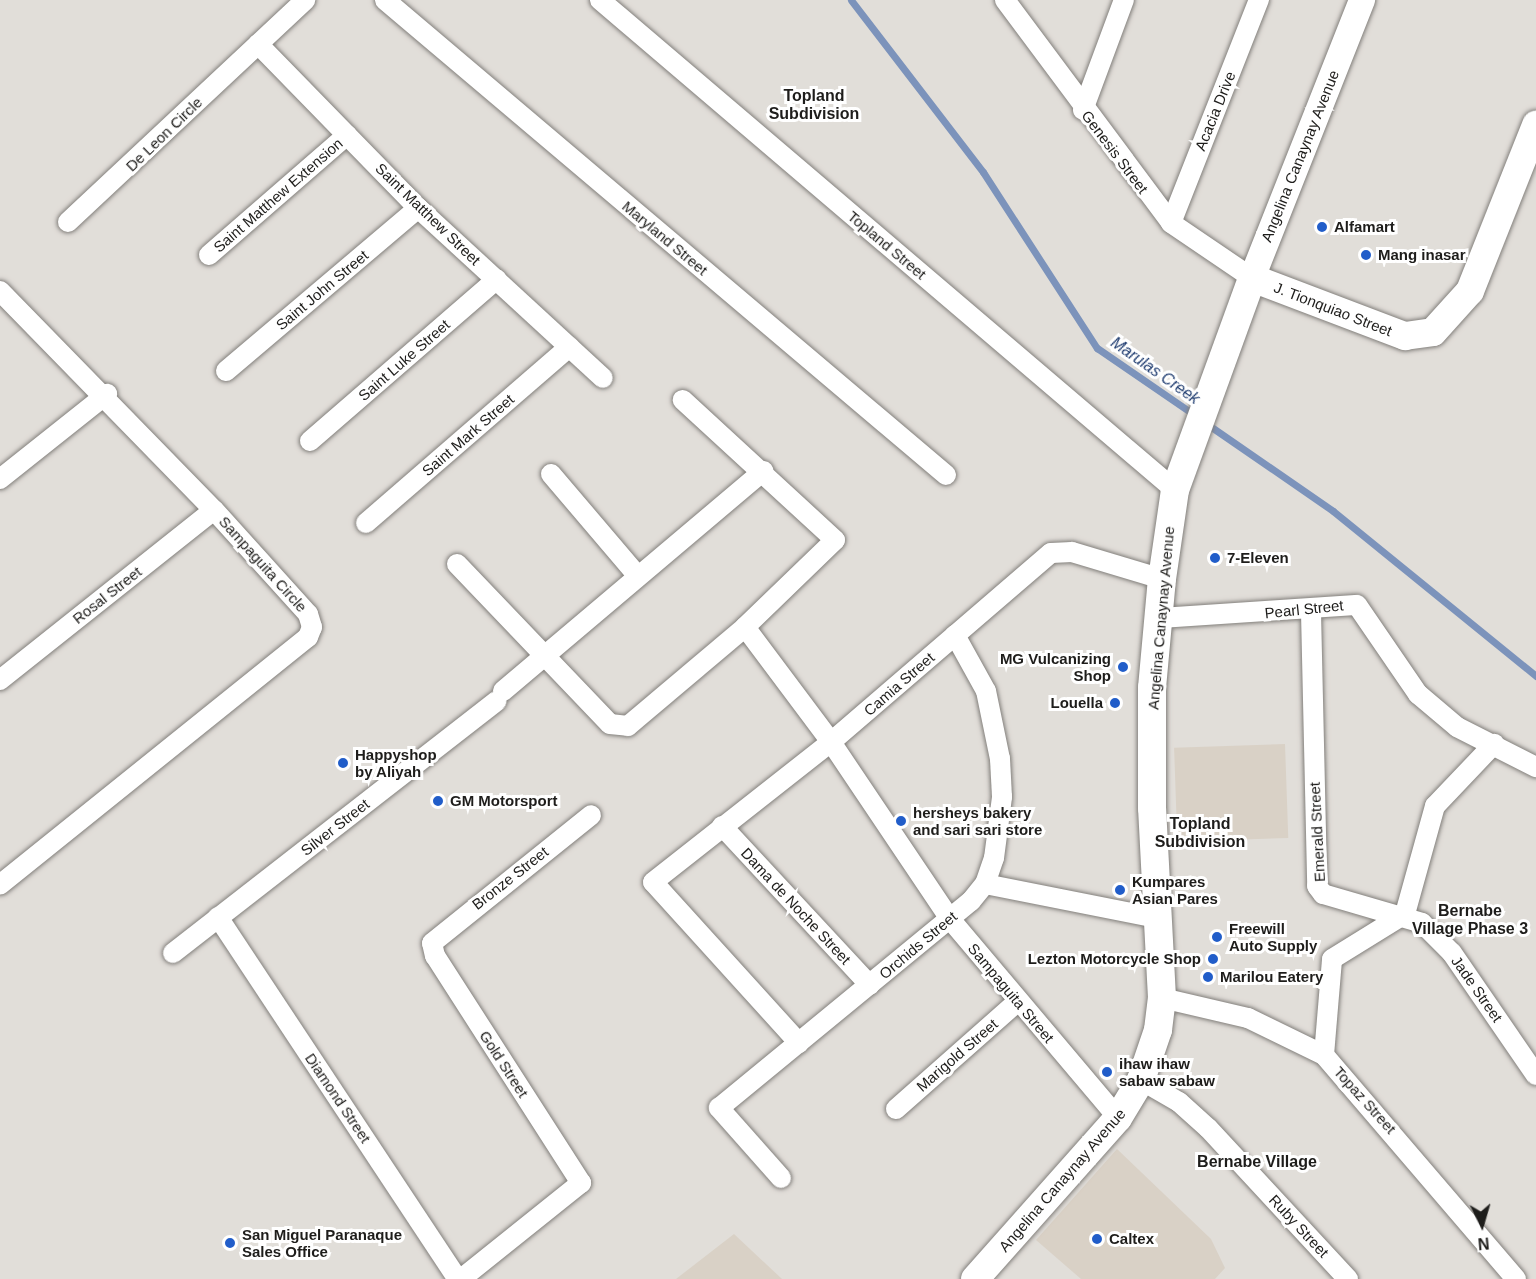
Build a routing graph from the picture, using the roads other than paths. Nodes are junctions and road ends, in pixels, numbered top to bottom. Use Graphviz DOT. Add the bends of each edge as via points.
graph roads {
  1 [pos="385,0"];
  2 [pos="600,0"];
  3 [pos="1005,0"];
  4 [pos="1124,0"];
  5 [pos="1259,0"];
  6 [pos="1362,0"];
  7 [pos="294,3"];
  8 [pos="258,44"];
  9 [pos="1083,110"];
  10 [pos="1536,125"];
  11 [pos="347,135"];
  12 [pos="418,208"];
  13 [pos="68,222"];
  14 [pos="1171,223"];
  15 [pos="209,255"];
  16 [pos="1252,278"];
  17 [pos="497,279"];
  18 [pos="0,291"];
  19 [pos="569,347"];
  20 [pos="226,371"];
  21 [pos="603,378"];
  22 [pos="107,394"];
  23 [pos="683,400"];
  24 [pos="310,441"];
  25 [pos="764,471"];
  26 [pos="550,474"];
  27 [pos="946,475"];
  28 [pos="0,479"];
  29 [pos="1175,490"];
  30 [pos="214,510"];
  31 [pos="366,523"];
  32 [pos="458,564"];
  33 [pos="636,574"];
  34 [pos="1162,579"];
  35 [pos="1311,612"];
  36 [pos="1159,618"];
  37 [pos="745,627"];
  38 [pos="955,635"];
  39 [pos="547,655"];
  40 [pos="0,680"];
  41 [pos="831,742"];
  42 [pos="1494,744"];
  43 [pos="1536,767"];
  44 [pos="591,815"];
  45 [pos="722,826"];
  46 [pos="985,884"];
  47 [pos="0,885"];
  48 [pos="1405,914"];
  49 [pos="218,916"];
  50 [pos="1157,918"];
  51 [pos="950,919"];
  52 [pos="432,943"];
  53 [pos="173,953"];
  54 [pos="870,985"];
  55 [pos="1162,998"];
  56 [pos="1017,1002"];
  57 [pos="799,1043"];
  58 [pos="1324,1055"];
  59 [pos="1536,1076"];
  60 [pos="1141,1080"];
  61 [pos="896,1109"];
  62 [pos="1118,1118"];
  63 [pos="781,1178"];
  64 [pos="459,1279"];
  65 [pos="975,1279"];
  66 [pos="1348,1279"];
  67 [pos="1516,1279"];
  1 -- 27 [label="street, Maryland Street"];
  2 -- 29 [label="street, Topland Street"];
  3 -- 9 [label="street, Genesis Street"];
  4 -- 9 [label="street"];
  5 -- 14 [label="street, Acacia Drive"];
  6 -- 16 [label="street, Angelina Canaynay Avenue"];
  7 -- 8 [label="street, De Leon Circle"];
  8 -- 11 [label="street, Saint Matthew Street"];
  8 -- 13 [label="street, De Leon Circle"];
  9 -- 14 [label="street, Genesis Street"];
  10 -- 16 [label="main road, J. Tionquiao Street" via="1470,291 1433,332 1405,336"];
  11 -- 12 [label="street, Saint Matthew Street"];
  11 -- 15 [label="street, Saint Matthew Extension"];
  12 -- 17 [label="street, Saint Matthew Street"];
  12 -- 20 [label="street, Saint John Street"];
  14 -- 16 [label="street, Genesis Street"];
  16 -- 29 [label="main road, Angelina Canaynay Avenue" via="1193,429"];
  17 -- 19 [label="street, Saint Matthew Street"];
  17 -- 24 [label="street, Saint Luke Street"];
  18 -- 22 [label="street, Sampaguita Circle"];
  19 -- 21 [label="street, Saint Matthew Street"];
  19 -- 31 [label="street, Saint Mark Street"];
  22 -- 28 [label="street"];
  22 -- 30 [label="street, Sampaguita Circle"];
  23 -- 25 [label="street"];
  25 -- 33 [label="street, Silver Street"];
  25 -- 37 [label="street" via="835,540"];
  26 -- 33 [label="street"];
  29 -- 34 [label="main road, Angelina Canaynay Avenue"];
  30 -- 40 [label="street, Rosal Street"];
  30 -- 47 [label="street, Sampaguita Circle" via="308,614 308,637"];
  32 -- 39 [label="street"];
  33 -- 39 [label="street, Silver Street"];
  34 -- 36 [label="main road, Angelina Canaynay Avenue"];
  34 -- 38 [label="street, Camia Street" via="1058,551"];
  35 -- 36 [label="street, Pearl Street"];
  35 -- 42 [label="street, Pearl Street" via="1357,605 1418,694 1457,727"];
  35 -- 48 [label="street, Emerald Street" via="1317,886 1323,894"];
  36 -- 50 [label="main road, Angelina Canaynay Avenue" via="1152,808"];
  37 -- 39 [label="street" via="628,726 619,728"];
  37 -- 41 [label="street, Sampaguita Street"];
  38 -- 41 [label="street, Camia Street"];
  38 -- 46 [label="street" via="986,691 1000,759 999,827"];
  39 -- 49 [label="street, Silver Street"];
  41 -- 45 [label="street, Camia Street"];
  41 -- 51 [label="street, Sampaguita Street"];
  42 -- 43 [label="street, Pearl Street"];
  42 -- 48 [label="street" via="1435,806"];
  44 -- 52 [label="street, Bronze Street"];
  45 -- 54 [label="street, Dama de Noche Street"];
  45 -- 57 [label="street, Camia Street" via="653,882"];
  46 -- 50 [label="street"];
  46 -- 51 [label="street, Orchids Street"];
  48 -- 58 [label="street" via="1332,959"];
  48 -- 59 [label="street, Jade Street" via="1452,953"];
  49 -- 53 [label="street, Silver Street"];
  49 -- 64 [label="street, Diamond Street"];
  50 -- 55 [label="main road, Angelina Canaynay Avenue"];
  51 -- 54 [label="street, Orchids Street"];
  51 -- 56 [label="street, Sampaguita Street"];
  52 -- 64 [label="street, Gold Street" via="581,1183"];
  54 -- 57 [label="street, Orchids Street"];
  55 -- 58 [label="street, Topaz Street" via="1248,1018"];
  55 -- 60 [label="main road, Angelina Canaynay Avenue"];
  56 -- 61 [label="street, Marigold Street"];
  56 -- 62 [label="street, Sampaguita Street"];
  57 -- 63 [label="street, Orchids Street" via="719,1108"];
  58 -- 67 [label="street, Topaz Street"];
  60 -- 62 [label="main road, Angelina Canaynay Avenue"];
  60 -- 66 [label="street, Ruby Street" via="1179,1102 1208,1128"];
  62 -- 65 [label="main road, Angelina Canaynay Avenue"];
}
